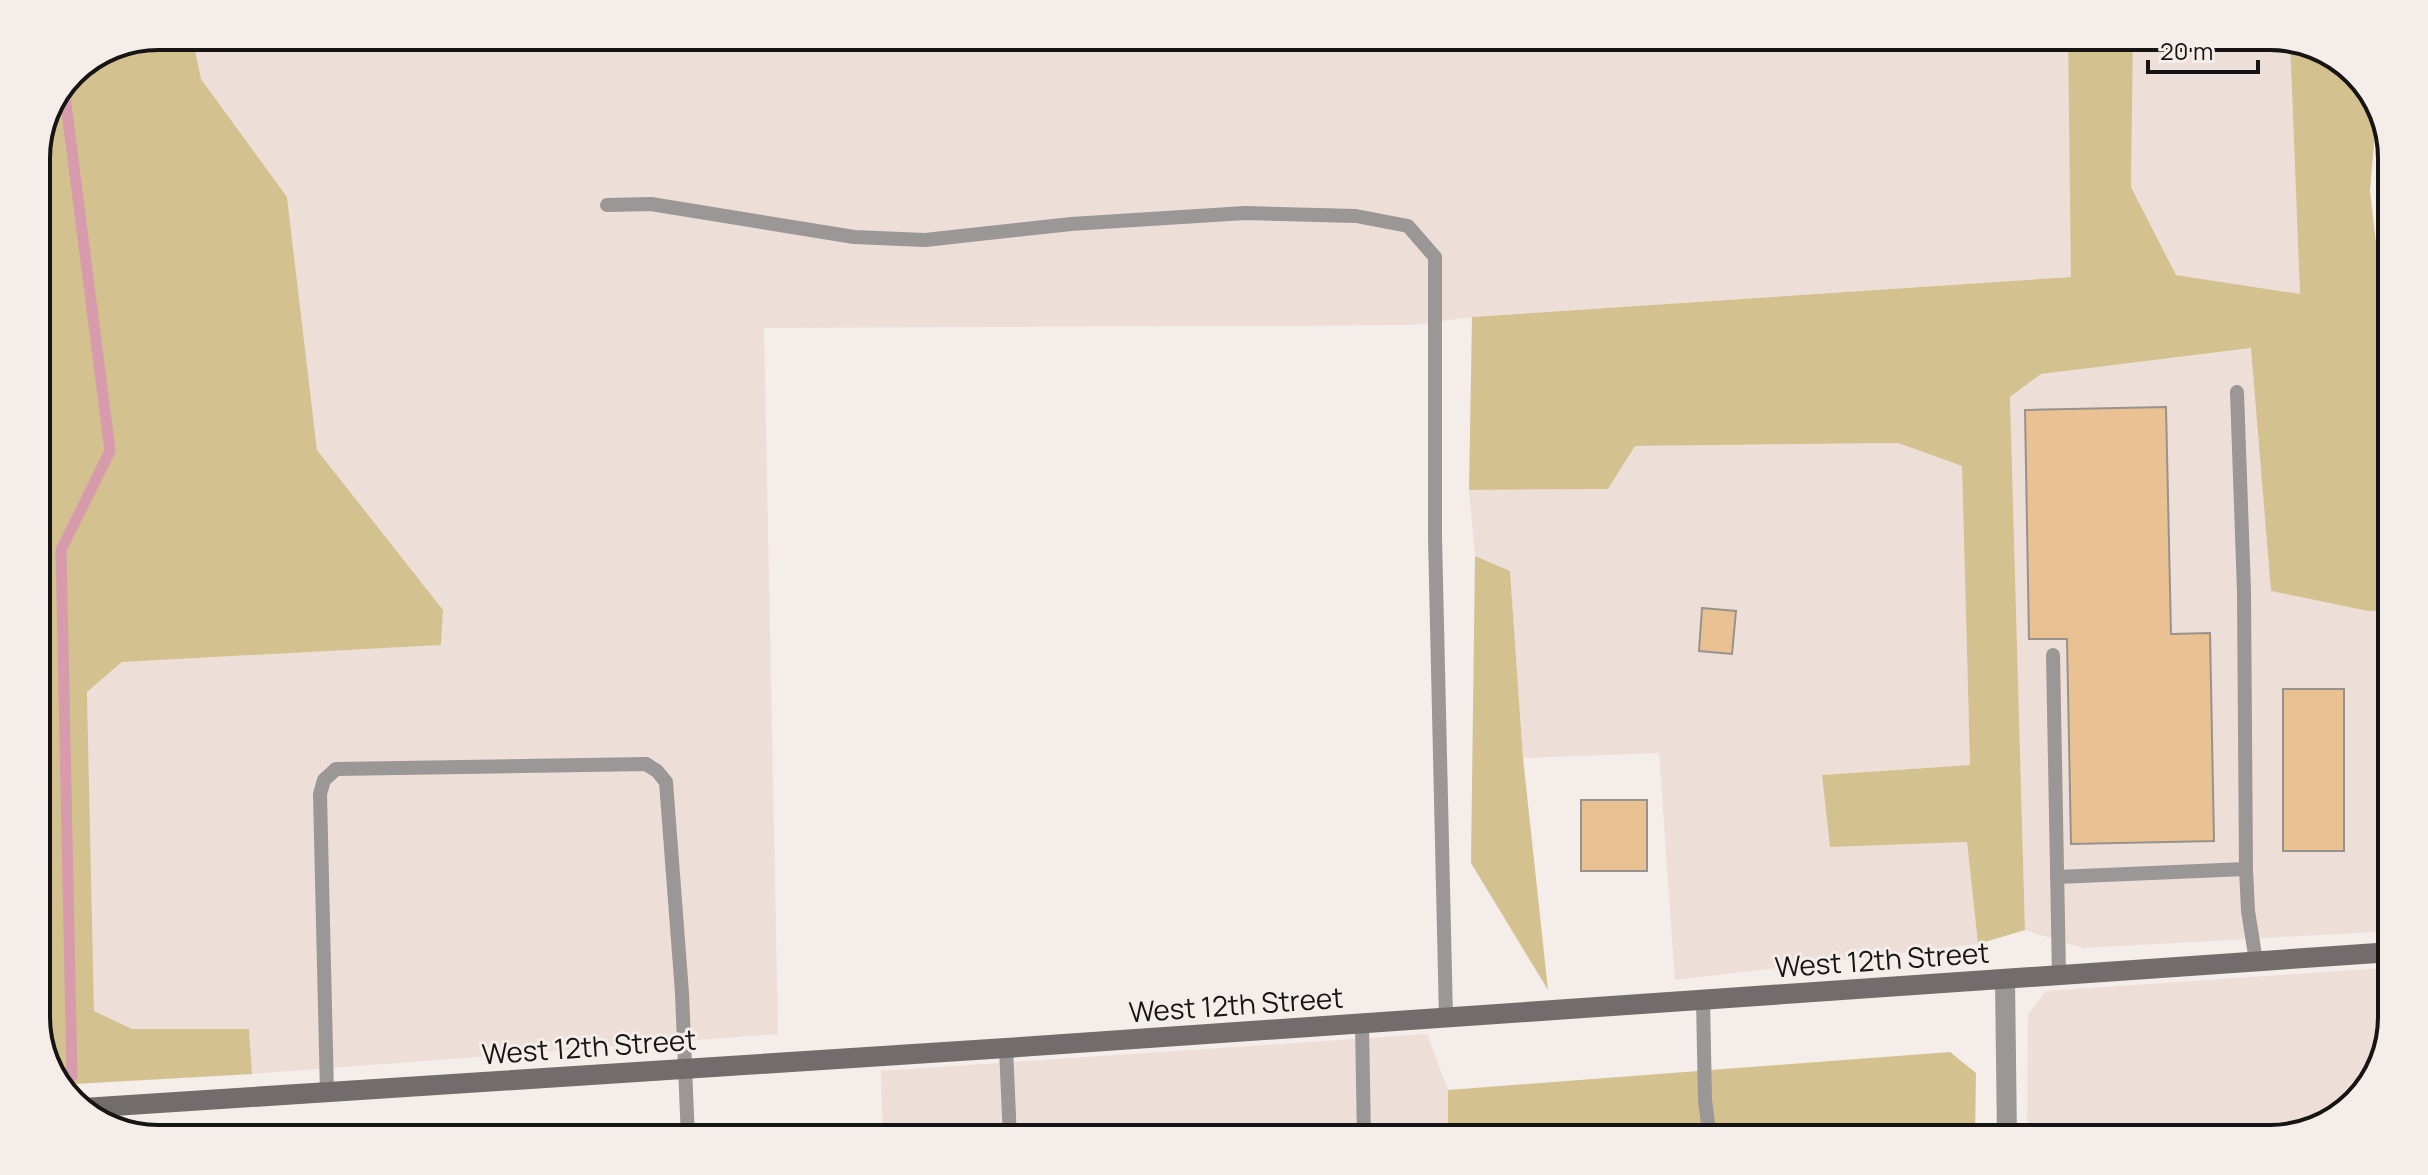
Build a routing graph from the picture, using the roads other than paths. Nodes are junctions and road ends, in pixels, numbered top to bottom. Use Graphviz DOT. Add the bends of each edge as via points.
graph roads {
  1 [pos="607,205"];
  2 [pos="2237,392"];
  3 [pos="2053,655"];
  4 [pos="2246,869"];
  5 [pos="2057,877"];
  6 [pos="2378,953"];
  7 [pos="2256,961"];
  8 [pos="2059,975"];
  9 [pos="2005,979"];
  10 [pos="1703,999"];
  11 [pos="1446,1018"];
  12 [pos="1362,1023"];
  13 [pos="1006,1048"];
  14 [pos="686,1068"];
  15 [pos="327,1093"];
  16 [pos="98,1107"];
  17 [pos="688,1125"];
  18 [pos="1009,1125"];
  19 [pos="1364,1125"];
  20 [pos="1708,1125"];
  21 [pos="2007,1125"];
  1 -- 11 [label="lane" via="651,204 854,237 925,240 1245,213 1356,216 1408,226 1435,257 1435,537"];
  2 -- 4 [label="lane"];
  3 -- 5 [label="lane"];
  4 -- 5 [label="lane"];
  4 -- 7 [label="lane"];
  5 -- 8 [label="lane"];
  6 -- 7 [label="street, West 12th Street"];
  7 -- 8 [label="street, West 12th Street"];
  8 -- 9 [label="street, West 12th Street"];
  9 -- 10 [label="street, West 12th Street"];
  9 -- 21 [label="street"];
  10 -- 11 [label="street, West 12th Street"];
  10 -- 20 [label="lane"];
  11 -- 12 [label="street, West 12th Street"];
  12 -- 13 [label="street, West 12th Street"];
  12 -- 19 [label="lane"];
  13 -- 14 [label="street, West 12th Street"];
  13 -- 18 [label="lane"];
  14 -- 15 [label="street, West 12th Street"];
  14 -- 15 [label="lane" via="666,782 657,771 646,764 336,769 324,780 320,794"];
  14 -- 17 [label="lane"];
  15 -- 16 [label="street, West 12th Street"];
}
